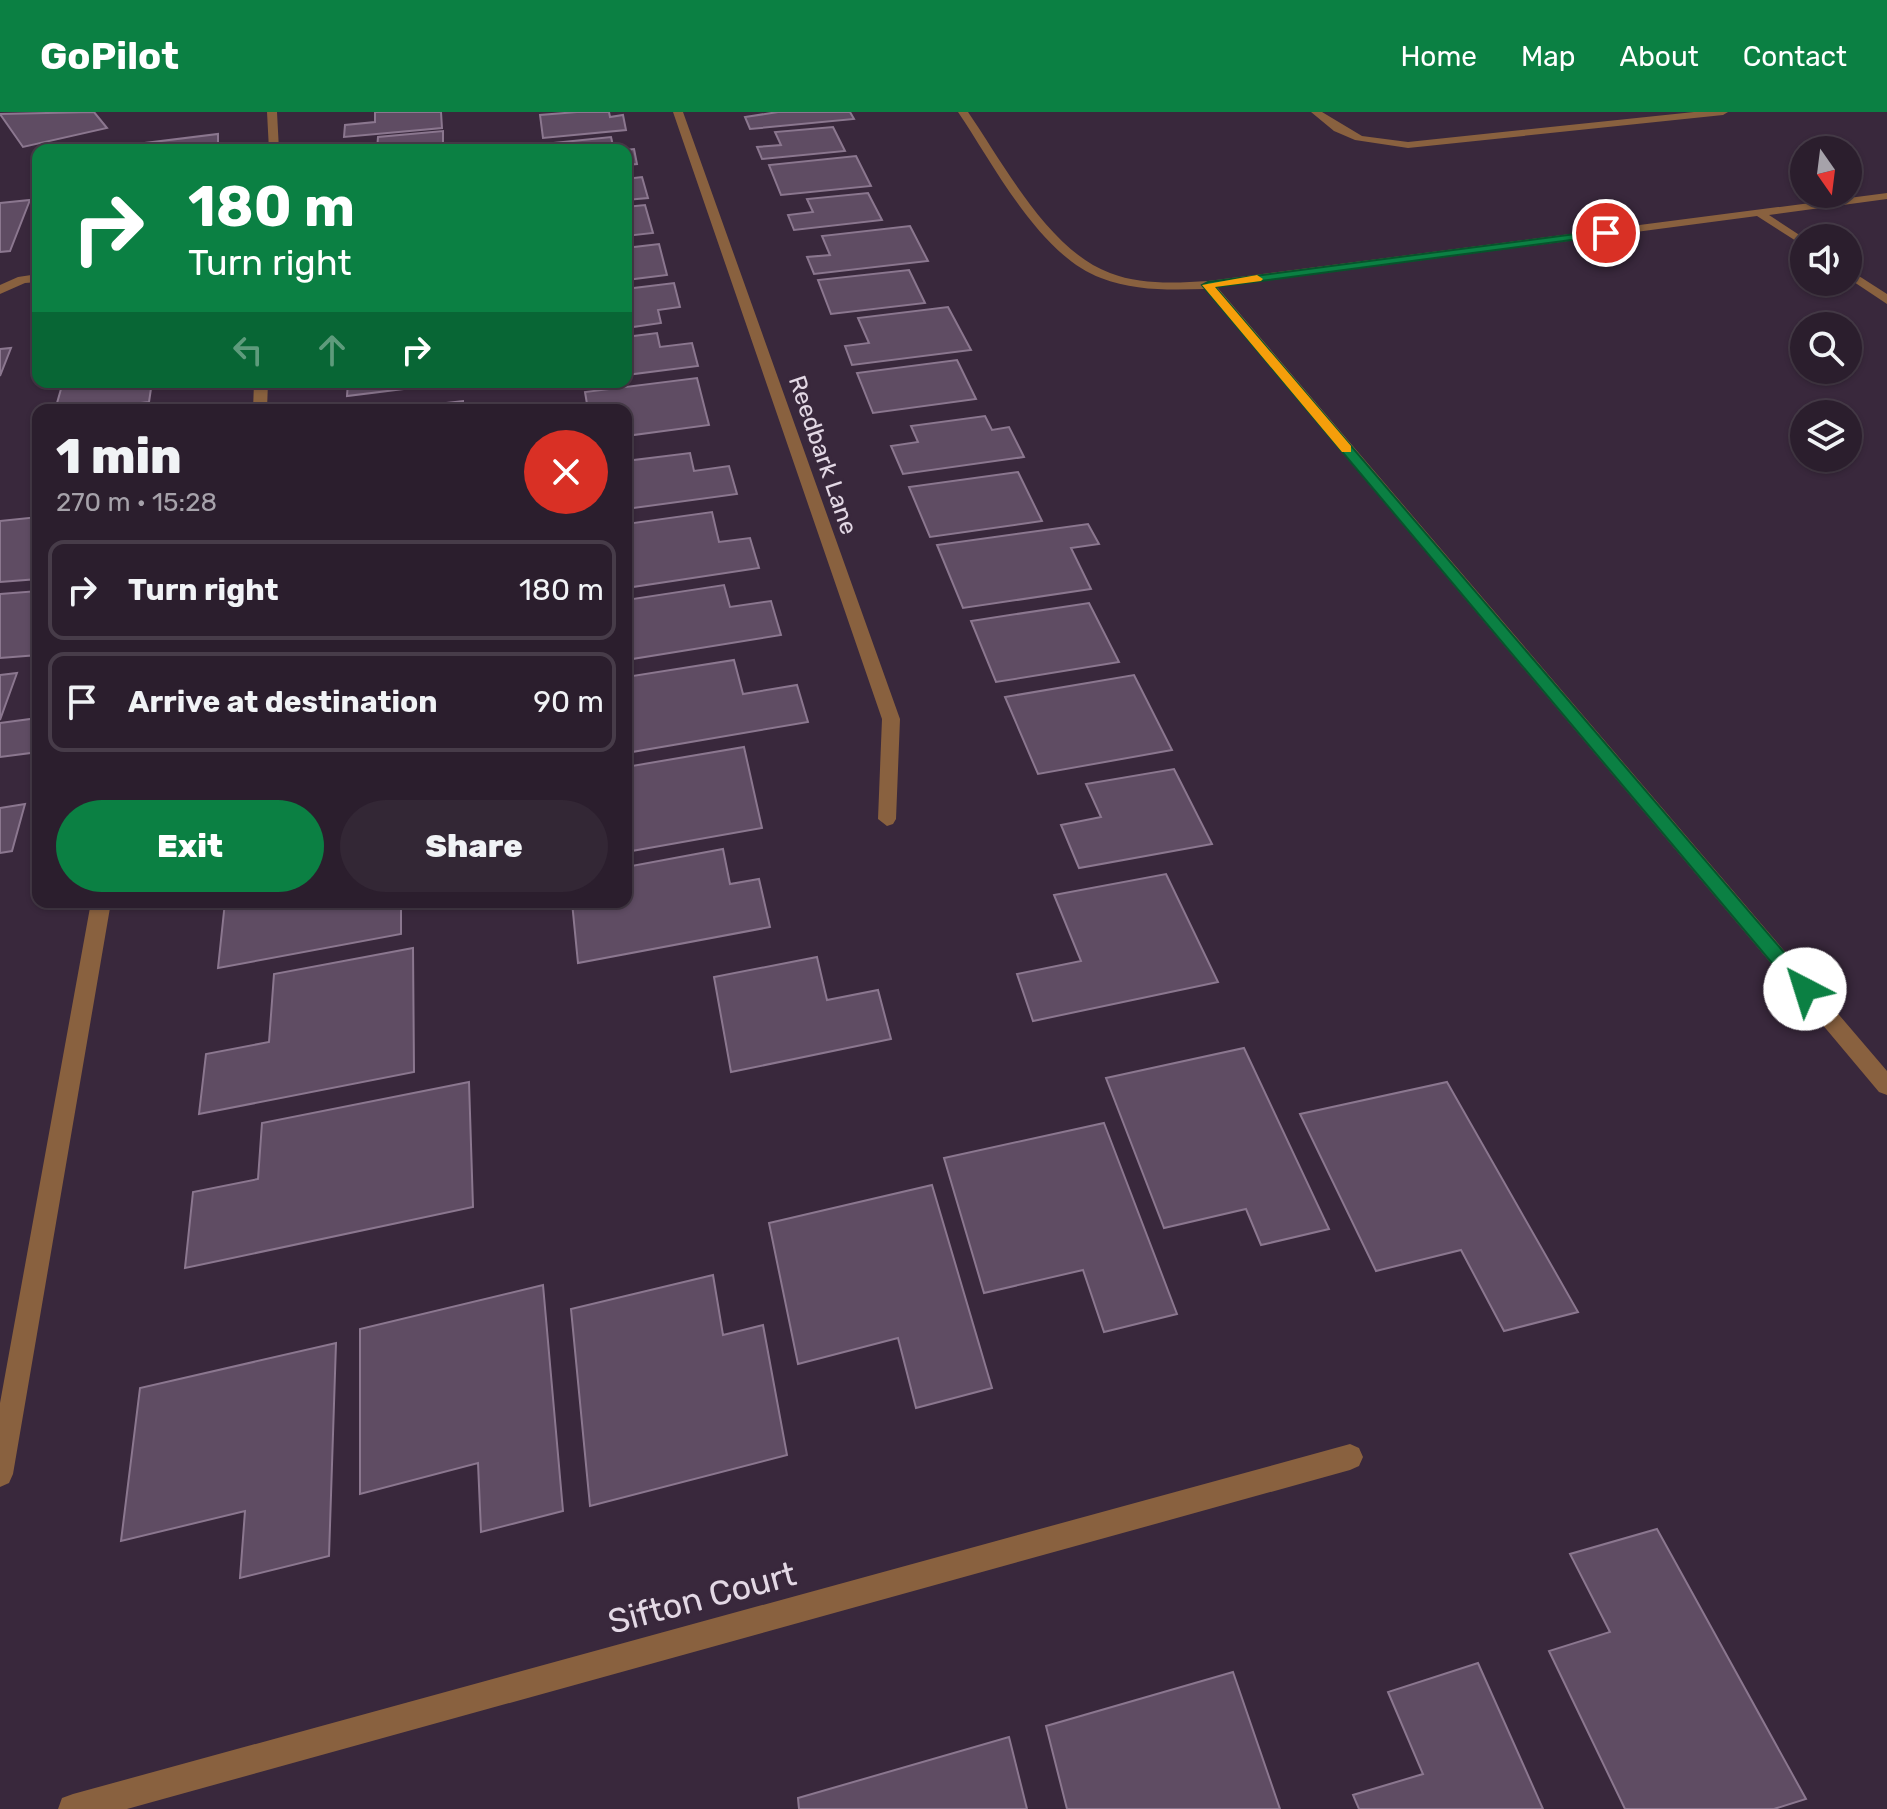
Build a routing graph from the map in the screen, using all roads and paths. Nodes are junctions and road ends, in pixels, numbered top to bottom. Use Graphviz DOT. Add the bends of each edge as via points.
graph roads {
  1 [pos="272,112"];
  2 [pos="678,112"];
  3 [pos="963,112"];
  4 [pos="1316,112"];
  5 [pos="1629,112"];
  6 [pos="1723,112"];
  7 [pos="1642,121"];
  8 [pos="274,144"];
  9 [pos="1887,196"];
  10 [pos="1759,213"];
  11 [pos="1790,234"];
  12 [pos="32,279"];
  13 [pos="1862,283"];
  14 [pos="1208,285"];
  15 [pos="0,290"];
  16 [pos="1887,300"];
  17 [pos="887,819"];
  18 [pos="100,908"];
  19 [pos="1887,1086"];
  20 [pos="1350,1457"];
  21 [pos="0,1474"];
  22 [pos="73,1809"];
  1 -- 8 [label="street"];
  2 -- 17 [label="street, Reedbark Lane" via="891,719"];
  3 -- 14 [label="street" via="1055,242 1091,270 1164,287"];
  4 -- 7 [label="street" via="1345,135 1372,144 1408,145"];
  5 -- 7 [label="street"];
  6 -- 7 [label="street"];
  9 -- 10 [label="street"];
  10 -- 11 [label="street"];
  10 -- 14 [label="street"];
  12 -- 15 [label="street"];
  13 -- 16 [label="street"];
  14 -- 19 [label="street"];
  18 -- 21 [label="street"];
  20 -- 22 [label="street, Sifton Court"];
}
